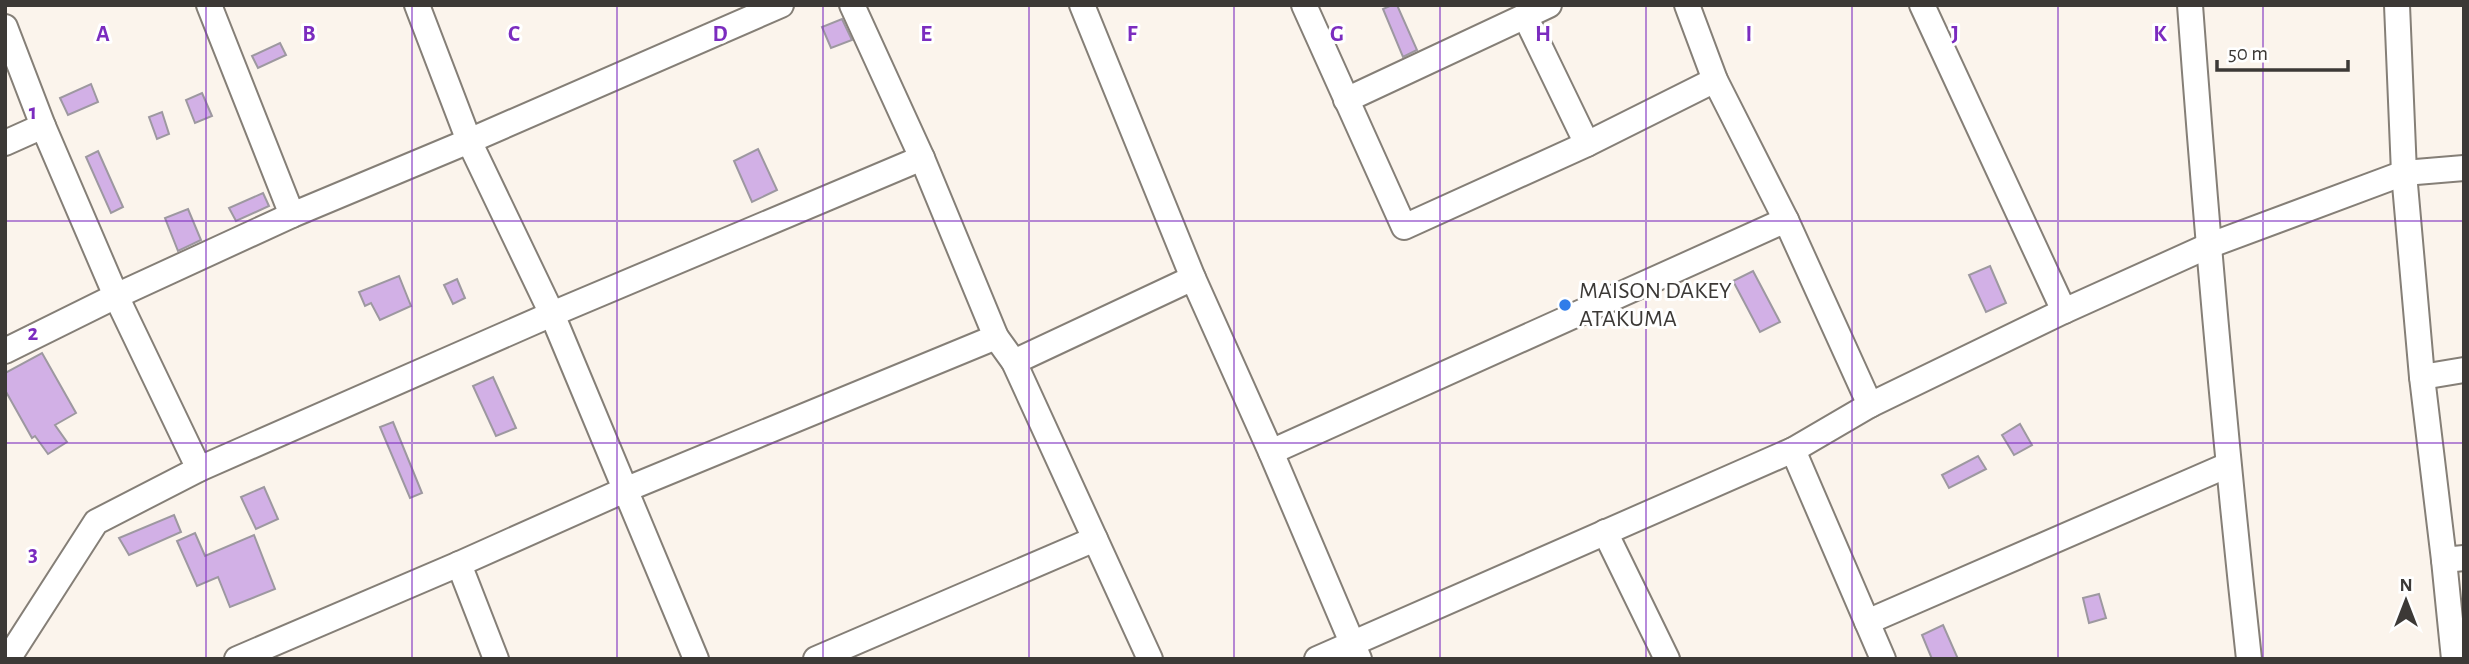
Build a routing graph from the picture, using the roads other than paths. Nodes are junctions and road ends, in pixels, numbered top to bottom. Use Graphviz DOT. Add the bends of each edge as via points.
graph roads {
  1 [pos="209,5"];
  2 [pos="417,5"];
  3 [pos="781,5"];
  4 [pos="852,5"];
  5 [pos="1304,5"];
  6 [pos="1549,5"];
  7 [pos="1687,5"];
  8 [pos="1922,5"];
  9 [pos="2190,5"];
  10 [pos="2397,5"];
  11 [pos="1086,6"];
  12 [pos="1525,16"];
  13 [pos="5,27"];
  14 [pos="1715,80"];
  15 [pos="1346,100"];
  16 [pos="43,125"];
  17 [pos="470,141"];
  18 [pos="5,142"];
  19 [pos="1587,144"];
  20 [pos="922,158"];
  21 [pos="2464,168"];
  22 [pos="2404,173"];
  23 [pos="292,215"];
  24 [pos="1786,220"];
  25 [pos="2208,246"];
  26 [pos="1193,278"];
  27 [pos="116,296"];
  28 [pos="2064,311"];
  29 [pos="552,314"];
  30 [pos="996,337"];
  31 [pos="5,351"];
  32 [pos="1014,362"];
  33 [pos="2464,370"];
  34 [pos="2422,377"];
  35 [pos="1870,404"];
  36 [pos="1793,450"];
  37 [pos="1271,452"];
  38 [pos="2228,464"];
  39 [pos="199,469"];
  40 [pos="626,489"];
  41 [pos="1605,532"];
  42 [pos="1095,539"];
  43 [pos="2454,559"];
  44 [pos="459,564"];
  45 [pos="1867,622"];
  46 [pos="281,650"];
  47 [pos="1355,650"];
  48 [pos="8,659"];
  49 [pos="237,659"];
  50 [pos="496,659"];
  51 [pos="696,659"];
  52 [pos="817,659"];
  53 [pos="1150,659"];
  54 [pos="1317,659"];
  55 [pos="1667,659"];
  56 [pos="1883,659"];
  57 [pos="2249,659"];
  58 [pos="2454,659"];
  1 -- 23 [label="street"];
  2 -- 17 [label="street"];
  3 -- 17 [label="street"];
  4 -- 20 [label="street"];
  5 -- 15 [label="street"];
  6 -- 12 [label="street"];
  7 -- 14 [label="street"];
  8 -- 28 [label="street"];
  9 -- 25 [label="street"];
  10 -- 22 [label="street"];
  11 -- 26 [label="street"];
  12 -- 15 [label="street"];
  12 -- 19 [label="street"];
  13 -- 16 [label="street"];
  14 -- 19 [label="street"];
  14 -- 24 [label="street"];
  15 -- 19 [label="street" via="1404,227"];
  16 -- 18 [label="street"];
  16 -- 27 [label="street"];
  17 -- 23 [label="street"];
  17 -- 29 [label="street"];
  20 -- 29 [label="street"];
  20 -- 30 [label="street"];
  21 -- 22 [label="street"];
  22 -- 25 [label="street"];
  22 -- 34 [label="street"];
  23 -- 27 [label="street"];
  24 -- 35 [label="street"];
  24 -- 37 [label="street"];
  25 -- 28 [label="street"];
  25 -- 38 [label="street"];
  26 -- 32 [label="street"];
  26 -- 37 [label="street"];
  27 -- 31 [label="street"];
  27 -- 39 [label="street"];
  28 -- 35 [label="street"];
  29 -- 39 [label="street"];
  29 -- 40 [label="street"];
  30 -- 32 [label="street"];
  30 -- 40 [label="street"];
  32 -- 42 [label="street"];
  33 -- 34 [label="street"];
  34 -- 43 [label="street"];
  35 -- 36 [label="street"];
  36 -- 41 [label="street"];
  36 -- 45 [label="street"];
  37 -- 47 [label="street"];
  38 -- 45 [label="street"];
  38 -- 57 [label="street"];
  39 -- 48 [label="street" via="96,522"];
  40 -- 44 [label="street"];
  40 -- 51 [label="street"];
  41 -- 47 [label="street"];
  41 -- 55 [label="street"];
  42 -- 52 [label="street"];
  42 -- 53 [label="street"];
  43 -- 58 [label="street"];
  44 -- 46 [label="street"];
  44 -- 50 [label="street"];
  45 -- 56 [label="street"];
  46 -- 49 [label="street"];
  47 -- 54 [label="street"];
}
